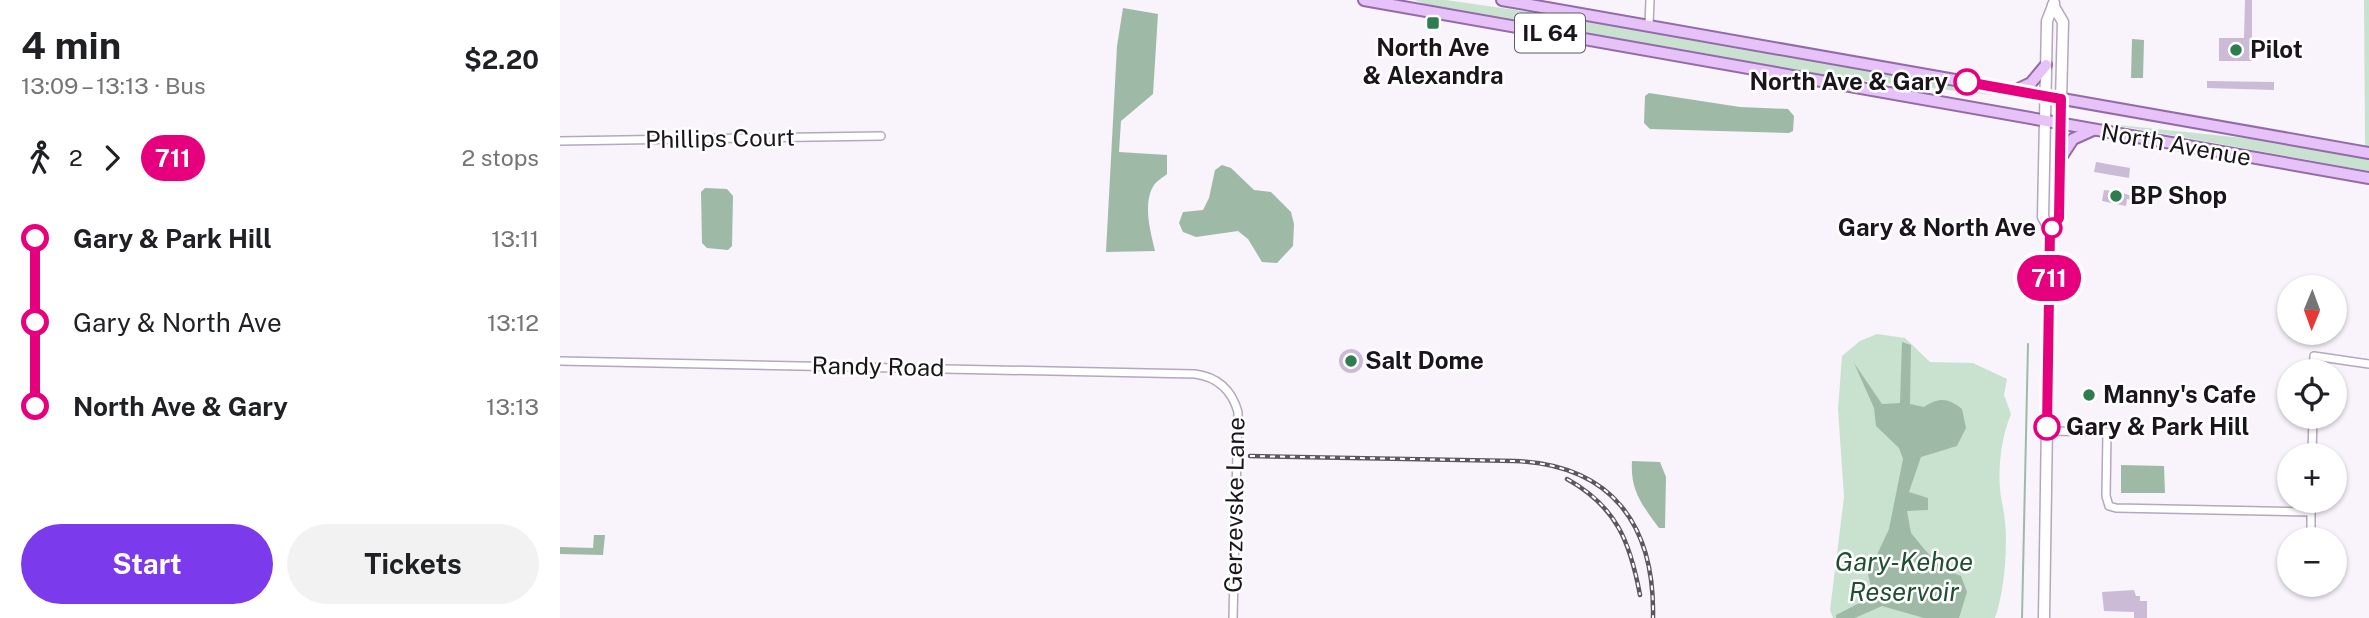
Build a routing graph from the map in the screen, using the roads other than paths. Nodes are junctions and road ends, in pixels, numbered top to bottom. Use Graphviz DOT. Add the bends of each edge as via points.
graph roads {
  1 [pos="1364,0"];
  2 [pos="1502,0"];
  3 [pos="1650,0"];
  4 [pos="1399,3"];
  5 [pos="2054,3"];
  6 [pos="1649,25"];
  7 [pos="2046,65"];
  8 [pos="2014,91"];
  9 [pos="2045,96"];
  10 [pos="2061,99"];
  11 [pos="2045,121"];
  12 [pos="2061,124"];
  13 [pos="2093,130"];
  14 [pos="881,136"];
  15 [pos="560,141"];
  16 [pos="2369,153"];
  17 [pos="2060,159"];
  18 [pos="2369,178"];
  19 [pos="2050,230"];
  20 [pos="2314,359"];
  21 [pos="2335,359"];
  22 [pos="560,361"];
  23 [pos="2347,361"];
  24 [pos="2369,364"];
  25 [pos="1195,374"];
  26 [pos="2047,431"];
  27 [pos="2277,511"];
  28 [pos="1233,618"];
  29 [pos="2044,618"];
  1 -- 4 [label="main road, North Avenue / IL 64"];
  2 -- 6 [label="main road, IL 64"];
  3 -- 6 [label="street"];
  4 -- 11 [label="main road, North Avenue / IL 64"];
  5 -- 7 [label="street" via="2047,21"];
  5 -- 10 [label="street" via="2063,22"];
  6 -- 8 [label="main road, IL 64"];
  7 -- 8 [label="main road" via="2031,83"];
  7 -- 9 [label="street"];
  8 -- 9 [label="main road, IL 64"];
  9 -- 10 [label="main road, North Avenue / IL 64"];
  9 -- 11 [label="street"];
  10 -- 12 [label="street"];
  10 -- 16 [label="main road, North Avenue / IL 64"];
  11 -- 12 [label="main road, North Avenue / IL 64"];
  11 -- 19 [label="street" via="2043,217"];
  12 -- 13 [label="main road, North Avenue / IL 64"];
  12 -- 17 [label="street"];
  13 -- 17 [label="main road" via="2073,139"];
  13 -- 18 [label="main road, North Avenue / IL 64"];
  14 -- 15 [label="street, Phillips Court"];
  17 -- 19 [label="street" via="2059,218"];
  19 -- 26 [label="street"];
  20 -- 21 [label="street"];
  22 -- 25 [label="street, Randy Road"];
  23 -- 24 [label="street"];
  25 -- 28 [label="street, Gerzevske Lane" via="1212,378 1231,392 1238,412"];
  26 -- 27 [label="street" via="2107,432 2109,506"];
  26 -- 29 [label="street"];
}
